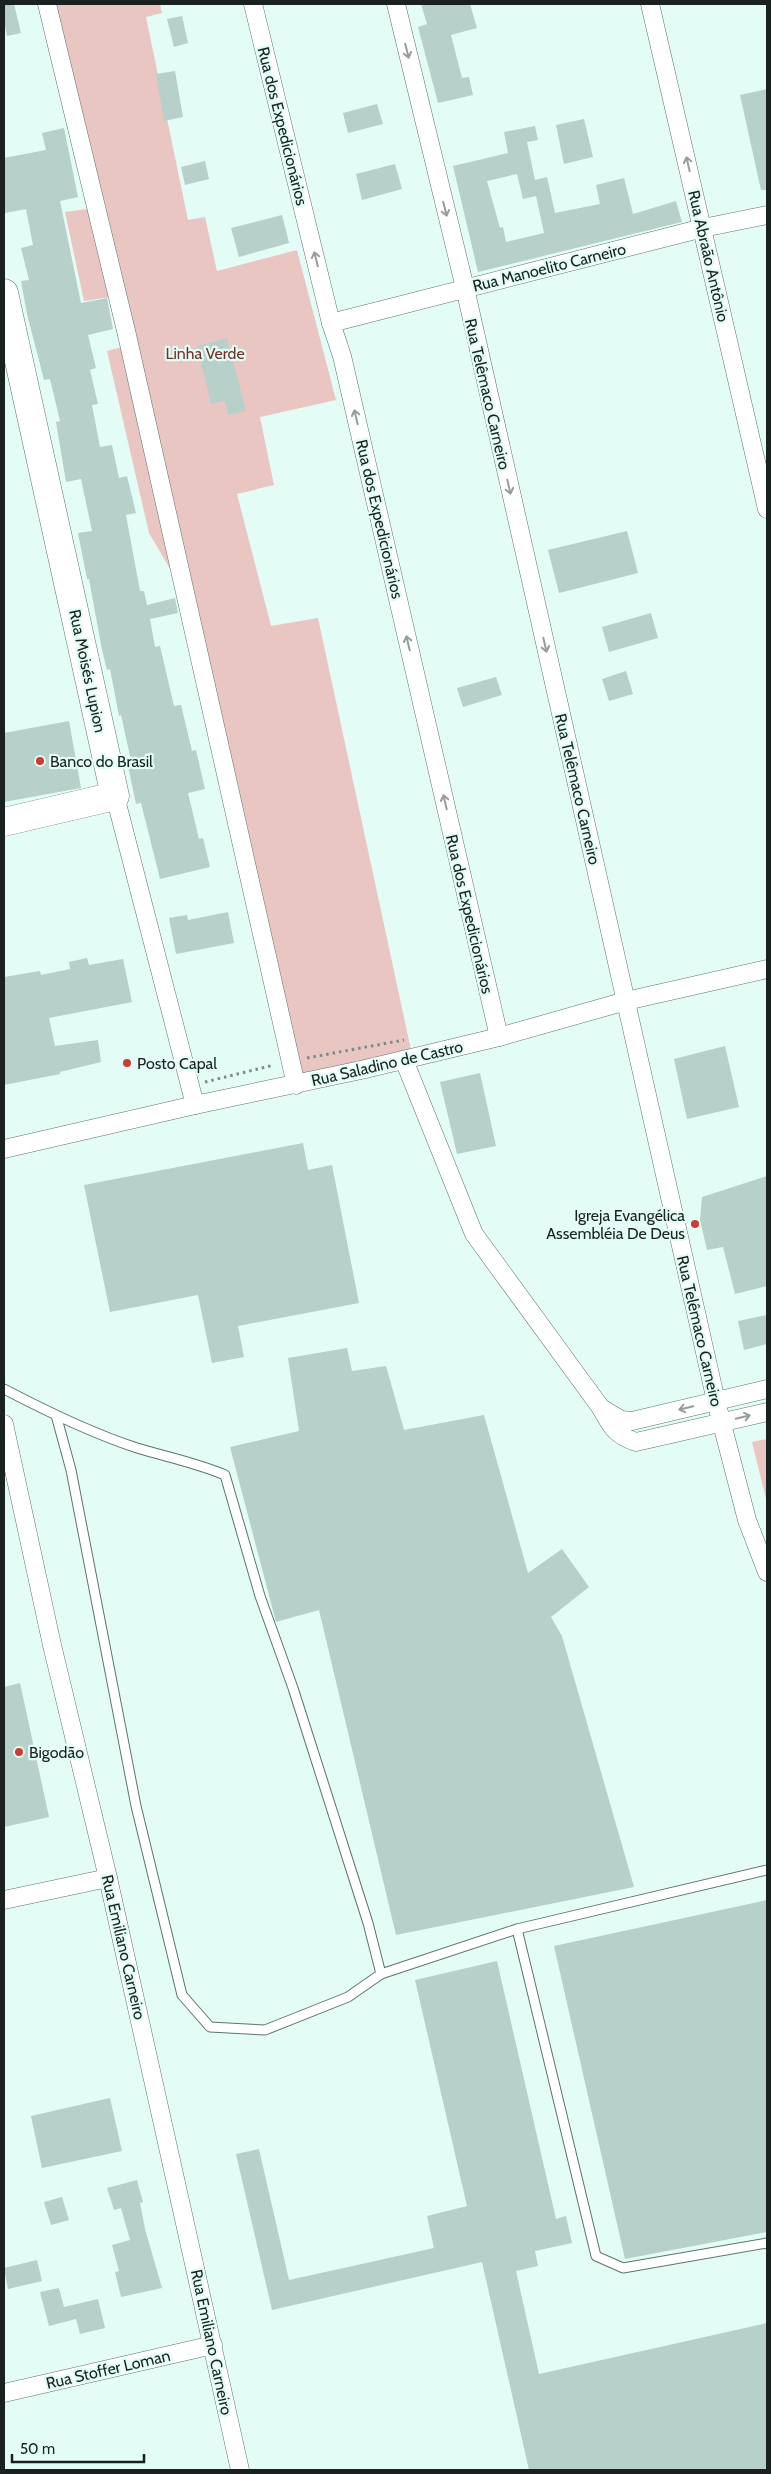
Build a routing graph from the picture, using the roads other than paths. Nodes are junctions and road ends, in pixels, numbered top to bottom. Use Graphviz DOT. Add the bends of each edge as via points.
graph roads {
  1 [pos="47,4"];
  2 [pos="253,4"];
  3 [pos="396,4"];
  4 [pos="650,4"];
  5 [pos="767,215"];
  6 [pos="703,228"];
  7 [pos="464,288"];
  8 [pos="5,301"];
  9 [pos="331,323"];
  10 [pos="767,509"];
  11 [pos="115,796"];
  12 [pos="4,822"];
  13 [pos="767,969"];
  14 [pos="626,1001"];
  15 [pos="499,1037"];
  16 [pos="404,1060"];
  17 [pos="296,1085"];
  18 [pos="195,1105"];
  19 [pos="4,1149"];
  20 [pos="4,1389"];
  21 [pos="767,1389"];
  22 [pos="716,1400"];
  23 [pos="601,1408"];
  24 [pos="767,1412"];
  25 [pos="56,1414"];
  26 [pos="721,1422"];
  27 [pos="4,1424"];
  28 [pos="767,1572"];
  29 [pos="767,1870"];
  30 [pos="108,1878"];
  31 [pos="4,1900"];
  32 [pos="517,1929"];
  33 [pos="381,1974"];
  34 [pos="767,2243"];
  35 [pos="213,2345"];
  36 [pos="4,2393"];
  37 [pos="240,2470"];
  1 -- 17 [label="street" via="129,344"];
  9 -- 2 [label="street, Rua dos Expedicionários, one-way"];
  3 -- 7 [label="street, Rua Telêmaco Carneiro, one-way"];
  6 -- 4 [label="street, Rua Abraão Antônio, one-way"];
  5 -- 6 [label="street, Rua Manoelito Carneiro"];
  6 -- 7 [label="street, Rua Manoelito Carneiro"];
  6 -- 10 [label="street, Rua Abraão Antônio"];
  7 -- 9 [label="street, Rua Manoelito Carneiro"];
  7 -- 14 [label="street, Rua Telêmaco Carneiro, one-way"];
  8 -- 11 [label="main road, Rua Moisés Lupion"];
  15 -- 9 [label="street, Rua dos Expedicionários, one-way" via="342,356"];
  11 -- 12 [label="main road"];
  11 -- 18 [label="street, Rua Moisés Lupion"];
  13 -- 14 [label="street, Rua Saladino de Castro"];
  14 -- 15 [label="street, Rua Saladino de Castro"];
  14 -- 22 [label="street, Rua Telêmaco Carneiro"];
  15 -- 16 [label="street, Rua Saladino de Castro"];
  16 -- 17 [label="street, Rua Saladino de Castro"];
  16 -- 23 [label="street" via="474,1234"];
  17 -- 18 [label="street, Rua Saladino de Castro"];
  18 -- 19 [label="street, Rua Saladino de Castro"];
  20 -- 25 [label="lane"];
  21 -- 22 [label="street"];
  22 -- 23 [label="street, one-way" via="632,1421 621,1420"];
  22 -- 26 [label="street, Rua Telêmaco Carneiro"];
  23 -- 26 [label="street" via="621,1437 636,1442"];
  26 -- 24 [label="street, one-way"];
  25 -- 33 [label="lane" via="136,1448 202,1465 225,1475 260,1596 368,1923"];
  25 -- 33 [label="lane" via="71,1470 136,1806 182,1995 210,2027 265,2030 348,1997"];
  26 -- 28 [label="street, Rua Telêmaco Carneiro" via="747,1520"];
  27 -- 30 [label="street, Rua Emiliano Carneiro" via="52,1645"];
  29 -- 32 [label="lane"];
  30 -- 31 [label="street"];
  30 -- 35 [label="street, Rua Emiliano Carneiro"];
  32 -- 33 [label="lane"];
  32 -- 34 [label="lane" via="596,2256 624,2268"];
  35 -- 36 [label="street, Rua Stoffer Loman"];
  35 -- 37 [label="street, Rua Emiliano Carneiro"];
}
